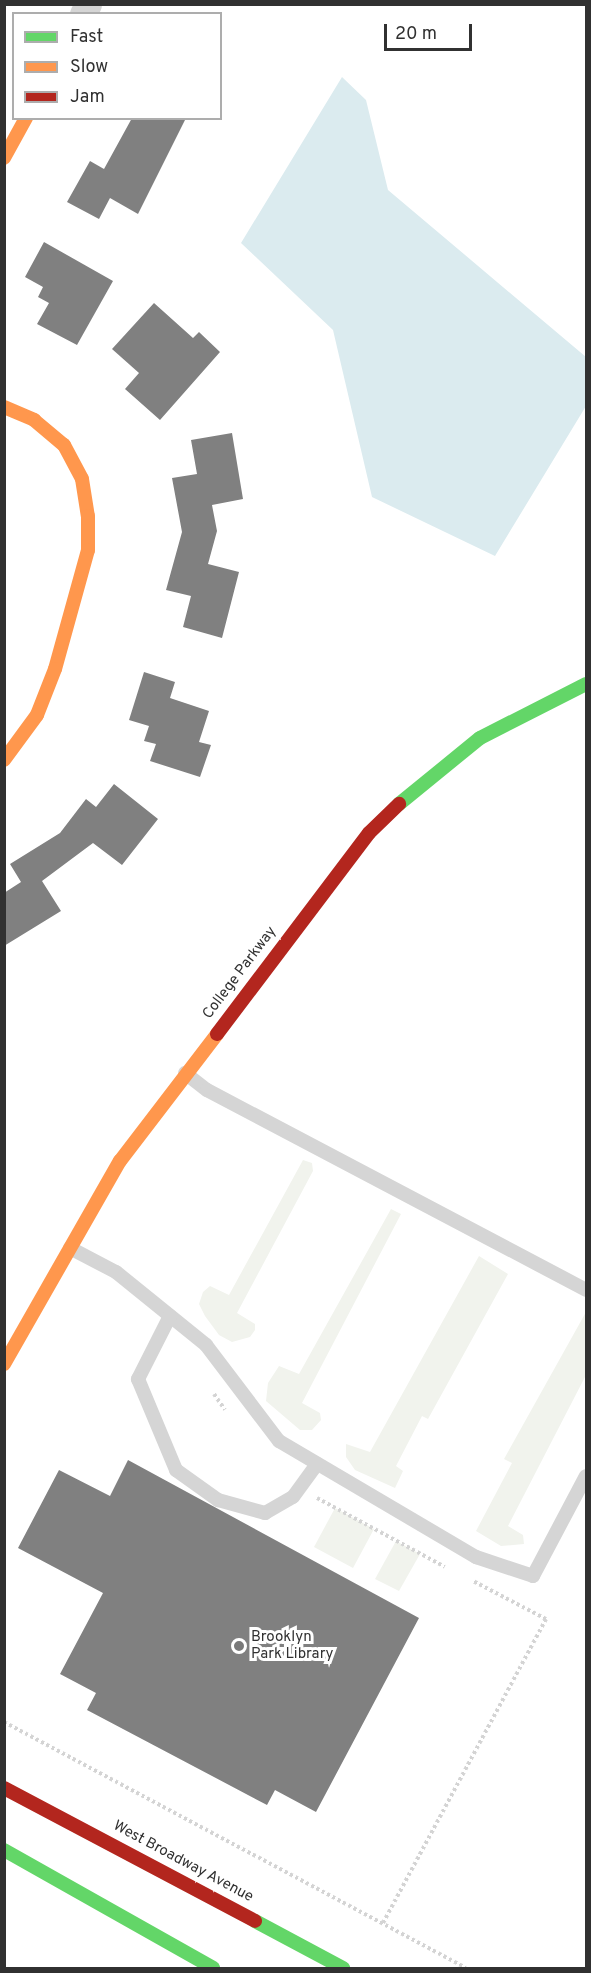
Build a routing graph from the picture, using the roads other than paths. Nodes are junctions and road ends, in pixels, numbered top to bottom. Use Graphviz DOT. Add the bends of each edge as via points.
graph roads {
  1 [pos="25,120"];
  2 [pos="4,158"];
  3 [pos="4,407"];
  4 [pos="586,684"];
  5 [pos="4,760"];
  6 [pos="185,1073"];
  7 [pos="69,1247"];
  8 [pos="586,1290"];
  9 [pos="170,1316"];
  10 [pos="4,1364"];
  11 [pos="317,1464"];
  12 [pos="586,1476"];
  13 [pos="4,1788"];
  14 [pos="4,1851"];
  15 [pos="213,1968"];
  16 [pos="344,1968"];
  1 -- 2 [label="street"];
  3 -- 5 [label="street" via="34,420 64,445 82,479 88,550 56,669 37,715"];
  4 -- 6 [label="street, College Parkway" via="480,738 420,784 369,833"];
  6 -- 7 [label="street, College Parkway" via="120,1161"];
  6 -- 8 [label="lane" via="225,1100"];
  7 -- 9 [label="lane" via="116,1272"];
  7 -- 10 [label="street, College Parkway"];
  9 -- 11 [label="lane" via="206,1345 279,1441"];
  9 -- 11 [label="lane" via="138,1379 176,1470 218,1500 265,1514 293,1497"];
  11 -- 12 [label="lane" via="476,1557 533,1576"];
  13 -- 16 [label="street, West Broadway Avenue"];
  14 -- 15 [label="street"];
}
